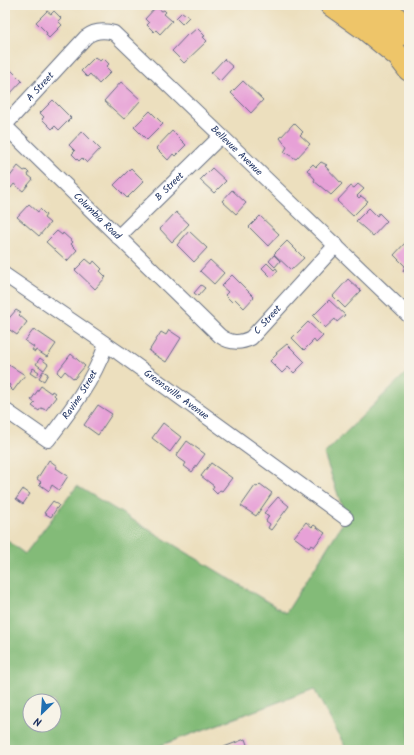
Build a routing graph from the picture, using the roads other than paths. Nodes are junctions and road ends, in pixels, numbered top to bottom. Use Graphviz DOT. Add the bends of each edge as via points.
graph roads {
  1 [pos="331,5"];
  2 [pos="359,5"];
  3 [pos="386,5"];
  4 [pos="409,35"];
  5 [pos="404,63"];
  6 [pos="59,65"];
  7 [pos="5,126"];
  8 [pos="221,136"];
  9 [pos="118,237"];
  10 [pos="336,245"];
  11 [pos="5,275"];
  12 [pos="189,305"];
  13 [pos="409,316"];
  14 [pos="106,345"];
  15 [pos="5,410"];
  16 [pos="346,518"];
  1 -- 5 [label="highway" via="366,29"];
  2 -- 5 [label="highway"];
  3 -- 4 [label="highway"];
  6 -- 7 [label="street, A Street"];
  6 -- 8 [label="street, Bellevue Avenue" via="89,34 105,30 114,33"];
  7 -- 9 [label="street, Columbia Road"];
  8 -- 9 [label="street, B Street"];
  8 -- 10 [label="street, Bellevue Avenue"];
  9 -- 12 [label="street, Columbia Road"];
  10 -- 12 [label="street, C Street" via="251,338 244,341 227,341"];
  10 -- 13 [label="street, Bellevue Avenue"];
  11 -- 14 [label="street, Greensville Avenue"];
  14 -- 15 [label="street, Ravine Street" via="84,392 48,440"];
  14 -- 16 [label="street, Greensville Avenue"];
}
